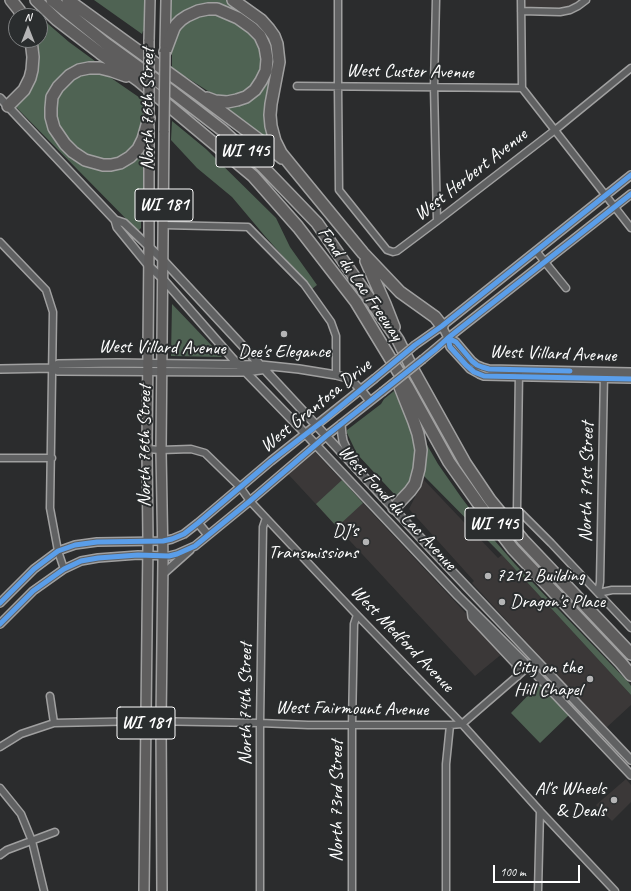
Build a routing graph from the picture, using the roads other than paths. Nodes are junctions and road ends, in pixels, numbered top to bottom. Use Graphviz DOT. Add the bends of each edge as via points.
graph roads {
  1 [pos="10,0"];
  2 [pos="36,0"];
  3 [pos="52,0"];
  4 [pos="68,0"];
  5 [pos="150,0"];
  6 [pos="166,0"];
  7 [pos="233,0"];
  8 [pos="338,0"];
  9 [pos="436,0"];
  10 [pos="521,0"];
  11 [pos="586,0"];
  12 [pos="17,8"];
  13 [pos="521,12"];
  14 [pos="32,48"];
  15 [pos="165,52"];
  16 [pos="631,68"];
  17 [pos="139,81"];
  18 [pos="297,86"];
  19 [pos="338,86"];
  20 [pos="434,87"];
  21 [pos="522,88"];
  22 [pos="199,95"];
  23 [pos="0,98"];
  24 [pos="8,106"];
  25 [pos="149,118"];
  26 [pos="554,130"];
  27 [pos="294,170"];
  28 [pos="631,175"];
  29 [pos="631,194"];
  30 [pos="606,195"];
  31 [pos="615,207"];
  32 [pos="115,220"];
  33 [pos="437,222"];
  34 [pos="164,225"];
  35 [pos="631,228"];
  36 [pos="1,246"];
  37 [pos="149,247"];
  38 [pos="536,251"];
  39 [pos="363,253"];
  40 [pos="163,260"];
  41 [pos="545,262"];
  42 [pos="148,265"];
  43 [pos="162,279"];
  44 [pos="566,288"];
  45 [pos="442,326"];
  46 [pos="448,338"];
  47 [pos="398,340"];
  48 [pos="386,352"];
  49 [pos="239,365"];
  50 [pos="148,367"];
  51 [pos="263,367"];
  52 [pos="52,368"];
  53 [pos="162,368"];
  54 [pos="0,369"];
  55 [pos="246,372"];
  56 [pos="631,372"];
  57 [pos="519,374"];
  58 [pos="336,375"];
  59 [pos="604,375"];
  60 [pos="631,379"];
  61 [pos="361,390"];
  62 [pos="370,401"];
  63 [pos="341,424"];
  64 [pos="317,425"];
  65 [pos="306,434"];
  66 [pos="326,436"];
  67 [pos="316,445"];
  68 [pos="147,450"];
  69 [pos="161,450"];
  70 [pos="0,458"];
  71 [pos="52,458"];
  72 [pos="362,475"];
  73 [pos="240,487"];
  74 [pos="250,501"];
  75 [pos="394,508"];
  76 [pos="266,518"];
  77 [pos="198,523"];
  78 [pos="390,524"];
  79 [pos="208,535"];
  80 [pos="163,541"];
  81 [pos="148,542"];
  82 [pos="195,546"];
  83 [pos="58,551"];
  84 [pos="148,555"];
  85 [pos="163,555"];
  86 [pos="64,569"];
  87 [pos="163,574"];
  88 [pos="631,590"];
  89 [pos="598,593"];
  90 [pos="0,603"];
  91 [pos="470,608"];
  92 [pos="357,615"];
  93 [pos="0,624"];
  94 [pos="631,628"];
  95 [pos="631,654"];
  96 [pos="536,660"];
  97 [pos="529,666"];
  98 [pos="631,675"];
  99 [pos="517,676"];
  100 [pos="50,696"];
  101 [pos="146,721"];
  102 [pos="162,722"];
  103 [pos="260,723"];
  104 [pos="54,724"];
  105 [pos="462,724"];
  106 [pos="352,725"];
  107 [pos="450,725"];
  108 [pos="0,747"];
  109 [pos="631,760"];
  110 [pos="631,775"];
  111 [pos="0,788"];
  112 [pos="540,811"];
  113 [pos="55,832"];
  114 [pos="32,841"];
  115 [pos="0,855"];
  116 [pos="44,891"];
  117 [pos="144,891"];
  118 [pos="162,891"];
  119 [pos="260,891"];
  120 [pos="352,891"];
  121 [pos="446,891"];
  122 [pos="538,891"];
  123 [pos="615,891"];
  1 -- 12 [label="highway"];
  2 -- 17 [label="highway, Fond du Lac Freeway / WI 145" via="58,20"];
  3 -- 47 [label="highway, Fond du Lac Freeway / WI 145" via="222,130 263,167 317,223"];
  4 -- 22 [label="highway"];
  5 -- 25 [label="main road, North 76th Street / WI 181, bridge"];
  6 -- 15 [label="main road, North 76th Street / WI 181"];
  7 -- 27 [label="highway" via="270,29 277,44 279,62 271,104 271,126 275,142"];
  8 -- 19 [label="street"];
  9 -- 20 [label="street"];
  10 -- 13 [label="street"];
  11 -- 13 [label="street" via="570,10 560,12"];
  13 -- 21 [label="street"];
  14 -- 24 [label="highway" via="31,76 24,90"];
  15 -- 22 [label="highway" via="176,25 187,16 208,9 217,9 238,18 260,36 265,47 266,71 255,90 246,97 227,102 215,102"];
  15 -- 34 [label="main road, North 76th Street / WI 181, bridge"];
  16 -- 26 [label="street, West Herbert Avenue"];
  17 -- 25 [label="highway" via="100,68 79,70 58,87 52,97 51,117 54,128 73,152 85,160 103,165 120,163 138,149"];
  17 -- 48 [label="highway, Fond du Lac Freeway / WI 145" via="253,176 298,227 356,302"];
  18 -- 19 [label="street, West Custer Avenue"];
  19 -- 20 [label="street, West Custer Avenue"];
  19 -- 33 [label="street, West Herbert Avenue" via="340,190 387,250 393,252"];
  20 -- 21 [label="street, West Custer Avenue"];
  20 -- 33 [label="street"];
  21 -- 26 [label="street"];
  22 -- 27 [label="highway" via="266,145"];
  23 -- 24 [label="street, West Fond du Lac Avenue"];
  24 -- 32 [label="street, West Fond du Lac Avenue"];
  25 -- 37 [label="main road, North 76th Street / WI 181"];
  26 -- 30 [label="street"];
  26 -- 33 [label="street, West Herbert Avenue"];
  27 -- 39 [label="highway"];
  28 -- 30 [label="street, West Grantosa Drive"];
  29 -- 31 [label="street, West Grantosa Drive"];
  30 -- 31 [label="street"];
  30 -- 38 [label="street, West Grantosa Drive"];
  31 -- 35 [label="street"];
  31 -- 41 [label="street, West Grantosa Drive"];
  32 -- 37 [label="street, West Fond du Lac Avenue" via="124,223"];
  32 -- 42 [label="street, West Fond du Lac Avenue" via="117,227"];
  34 -- 40 [label="main road, North 76th Street / WI 181"];
  34 -- 58 [label="street" via="248,228 304,284 334,328 337,344"];
  36 -- 52 [label="street" via="46,290 52,312"];
  37 -- 40 [label="street, West Fond du Lac Avenue"];
  37 -- 42 [label="main road, North 76th Street / WI 181"];
  38 -- 41 [label="street"];
  38 -- 45 [label="street, West Grantosa Drive"];
  39 -- 45 [label="highway" via="400,292 435,317"];
  39 -- 47 [label="highway"];
  40 -- 43 [label="main road, North 76th Street / WI 181"];
  40 -- 51 [label="street, West Fond du Lac Avenue"];
  41 -- 44 [label="street"];
  41 -- 46 [label="street, West Grantosa Drive"];
  42 -- 43 [label="street, West Fond du Lac Avenue"];
  42 -- 50 [label="main road, North 76th Street / WI 181"];
  43 -- 49 [label="street, West Fond du Lac Avenue"];
  43 -- 53 [label="main road, North 76th Street / WI 181"];
  45 -- 46 [label="street, West Villard Avenue"];
  45 -- 61 [label="street, West Grantosa Drive, bridge"];
  46 -- 57 [label="street, West Villard Avenue" via="450,347 474,372 489,377"];
  46 -- 62 [label="street, West Grantosa Drive, bridge"];
  47 -- 95 [label="highway, Fond du Lac Freeway / WI 145" via="465,463 490,500 523,540"];
  48 -- 75 [label="highway" via="414,422 420,450 415,484"];
  48 -- 98 [label="highway, Fond du Lac Freeway / WI 145" via="449,462 478,503 513,549"];
  49 -- 51 [label="street, West Villard Avenue"];
  49 -- 53 [label="street, West Villard Avenue"];
  49 -- 55 [label="street, West Fond du Lac Avenue"];
  50 -- 52 [label="street, West Villard Avenue" via="113,363 58,364"];
  50 -- 53 [label="street, West Villard Avenue"];
  50 -- 68 [label="main road, North 76th Street / WI 181"];
  51 -- 55 [label="street, West Villard Avenue"];
  51 -- 58 [label="street, West Villard Avenue"];
  51 -- 64 [label="street, West Fond du Lac Avenue"];
  52 -- 54 [label="street, West Villard Avenue"];
  52 -- 71 [label="street"];
  53 -- 55 [label="street, West Villard Avenue"];
  53 -- 69 [label="main road, North 76th Street / WI 181"];
  55 -- 65 [label="street, West Fond du Lac Avenue"];
  56 -- 59 [label="street, West Villard Avenue"];
  57 -- 59 [label="street, West Villard Avenue"];
  57 -- 89 [label="street" via="517,509"];
  58 -- 61 [label="street, West Villard Avenue" via="354,382"];
  59 -- 60 [label="street, West Villard Avenue"];
  59 -- 89 [label="street, North 71st Street"];
  61 -- 62 [label="street, West Villard Avenue"];
  61 -- 64 [label="street, West Grantosa Drive"];
  62 -- 63 [label="street, West Grantosa Drive"];
  63 -- 66 [label="street, West Grantosa Drive"];
  63 -- 72 [label="street" via="345,446"];
  64 -- 65 [label="street, West Grantosa Drive"];
  64 -- 66 [label="street, West Fond du Lac Avenue"];
  65 -- 67 [label="street, West Fond du Lac Avenue"];
  65 -- 73 [label="street, West Grantosa Drive"];
  66 -- 67 [label="street, West Grantosa Drive"];
  66 -- 72 [label="street, West Fond du Lac Avenue"];
  67 -- 74 [label="street, West Grantosa Drive"];
  67 -- 78 [label="street, West Fond du Lac Avenue"];
  68 -- 69 [label="street, West Medford Avenue"];
  68 -- 81 [label="main road, North 76th Street / WI 181"];
  69 -- 73 [label="street, West Medford Avenue" via="191,449 205,453"];
  69 -- 80 [label="main road, North 76th Street / WI 181"];
  70 -- 71 [label="street"];
  71 -- 83 [label="street" via="50,508"];
  72 -- 75 [label="street, West Fond du Lac Avenue"];
  73 -- 74 [label="street, West Medford Avenue"];
  73 -- 77 [label="street, West Grantosa Drive"];
  74 -- 76 [label="street, West Medford Avenue"];
  74 -- 79 [label="street, West Grantosa Drive"];
  75 -- 78 [label="street"];
  75 -- 96 [label="street, West Fond du Lac Avenue"];
  76 -- 92 [label="street, West Medford Avenue"];
  76 -- 103 [label="street, North 74th Street" via="262,527"];
  77 -- 79 [label="street"];
  77 -- 80 [label="street, West Grantosa Drive" via="184,534"];
  78 -- 91 [label="street, West Fond du Lac Avenue"];
  79 -- 82 [label="street, West Grantosa Drive"];
  80 -- 81 [label="street, West Grantosa Drive"];
  80 -- 85 [label="main road, North 76th Street / WI 181"];
  81 -- 83 [label="street, West Grantosa Drive" via="97,542 75,545"];
  81 -- 84 [label="main road, North 76th Street / WI 181"];
  82 -- 85 [label="street, West Grantosa Drive" via="177,554"];
  82 -- 87 [label="street"];
  83 -- 86 [label="street"];
  83 -- 90 [label="street, West Grantosa Drive" via="34,569"];
  84 -- 85 [label="street, West Grantosa Drive"];
  84 -- 86 [label="street, West Grantosa Drive" via="98,558 81,561"];
  84 -- 101 [label="main road, North 76th Street / WI 181"];
  85 -- 87 [label="main road, North 76th Street / WI 181"];
  86 -- 93 [label="street, West Grantosa Drive" via="33,591"];
  87 -- 102 [label="main road, North 76th Street / WI 181"];
  88 -- 89 [label="street"];
  89 -- 94 [label="street"];
  91 -- 97 [label="street, West Fond du Lac Avenue"];
  91 -- 99 [label="street" via="472,617 516,664"];
  92 -- 105 [label="street, West Medford Avenue"];
  92 -- 106 [label="street, North 73rd Street" via="354,624"];
  96 -- 97 [label="street"];
  96 -- 109 [label="street, West Fond du Lac Avenue"];
  97 -- 99 [label="street"];
  97 -- 110 [label="street, West Fond du Lac Avenue"];
  99 -- 105 [label="street"];
  100 -- 104 [label="street"];
  101 -- 102 [label="street, West Fairmount Avenue"];
  101 -- 104 [label="street, West Fairmount Avenue"];
  101 -- 117 [label="main road, North 76th Street / WI 181"];
  102 -- 103 [label="street, West Fairmount Avenue"];
  102 -- 118 [label="main road, North 76th Street / WI 181"];
  103 -- 106 [label="street, West Fairmount Avenue"];
  103 -- 119 [label="street, North 74th Street"];
  104 -- 108 [label="street, West Fairmount Avenue" via="21,734"];
  105 -- 107 [label="street, West Fairmount Avenue"];
  105 -- 112 [label="street, West Medford Avenue"];
  106 -- 107 [label="street, West Fairmount Avenue"];
  106 -- 120 [label="street, North 73rd Street"];
  107 -- 121 [label="street" via="446,764"];
  111 -- 114 [label="street" via="21,814"];
  112 -- 122 [label="street"];
  112 -- 123 [label="street, West Medford Avenue"];
  113 -- 114 [label="street"];
  114 -- 115 [label="street"];
  114 -- 116 [label="street"];
}
